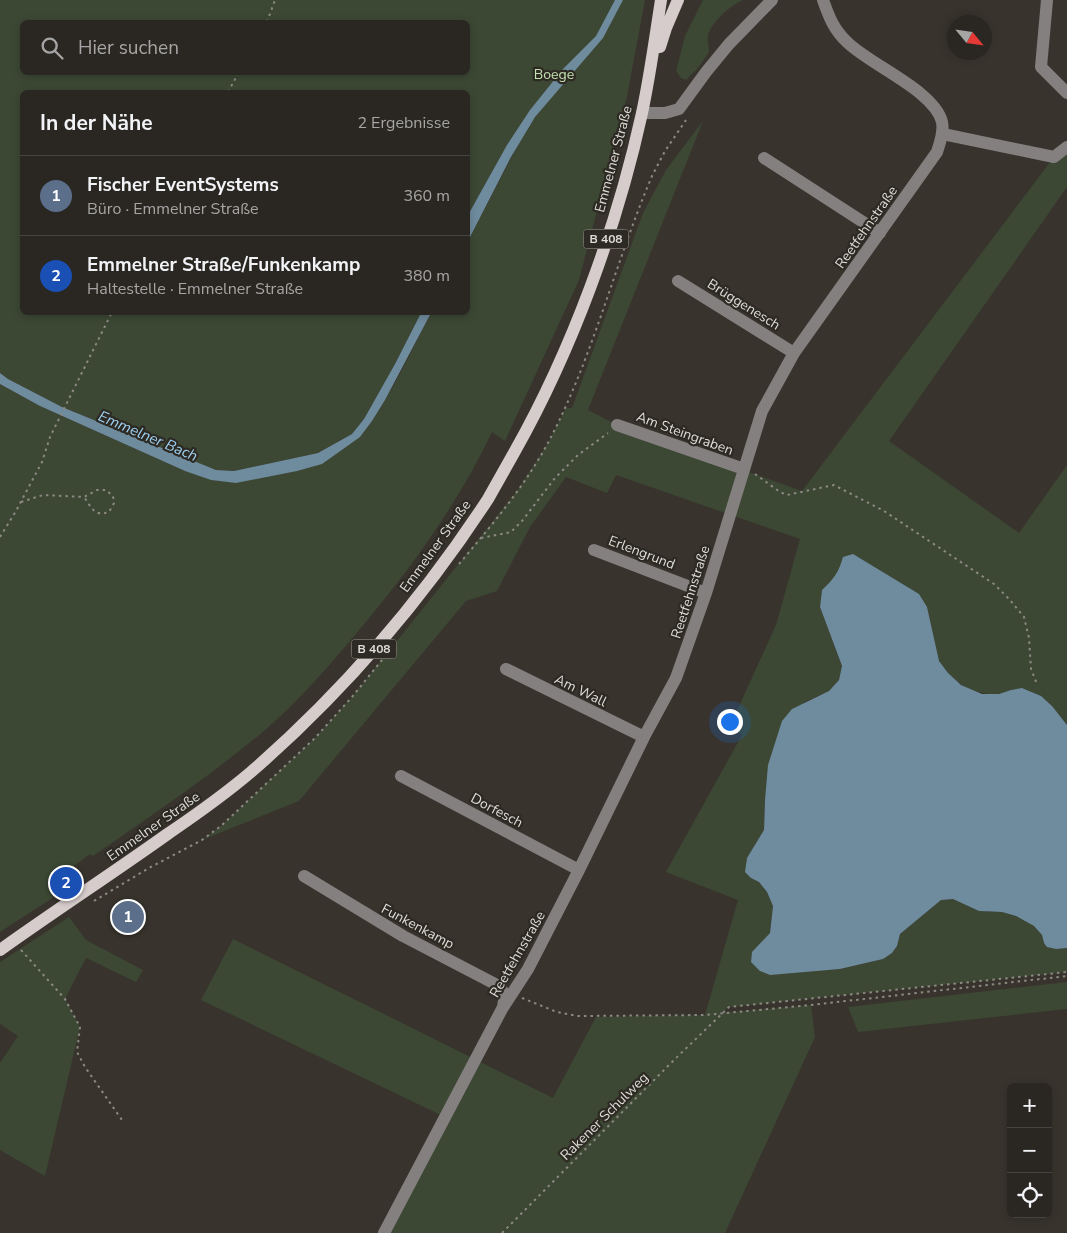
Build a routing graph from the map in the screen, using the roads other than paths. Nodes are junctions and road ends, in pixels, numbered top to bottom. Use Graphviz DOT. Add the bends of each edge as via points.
graph roads {
  1 [pos="661,0"];
  2 [pos="678,0"];
  3 [pos="772,0"];
  4 [pos="823,0"];
  5 [pos="1047,0"];
  6 [pos="1067,93"];
  7 [pos="645,94"];
  8 [pos="642,114"];
  9 [pos="943,134"];
  10 [pos="1067,147"];
  11 [pos="764,158"];
  12 [pos="880,233"];
  13 [pos="678,281"];
  14 [pos="794,353"];
  15 [pos="617,424"];
  16 [pos="744,470"];
  17 [pos="594,550"];
  18 [pos="706,593"];
  19 [pos="506,669"];
  20 [pos="644,737"];
  21 [pos="401,776"];
  22 [pos="579,870"];
  23 [pos="304,876"];
  24 [pos="0,950"];
  25 [pos="502,1009"];
  26 [pos="384,1233"];
  1 -- 7 [label="main road, Emmelner Straße / B 408"];
  2 -- 7 [label="main road"];
  3 -- 8 [label="street" via="706,72 684,112"];
  4 -- 9 [label="street" via="830,21 849,44 934,105 942,121"];
  5 -- 6 [label="street" via="1041,67"];
  7 -- 8 [label="main road, Emmelner Straße / B 408"];
  8 -- 24 [label="main road, Emmelner Straße / B 408" via="604,248 573,330 533,419 489,497 437,573 382,641 330,697 250,773 204,809"];
  9 -- 10 [label="street" via="1054,156"];
  9 -- 12 [label="street, Reetfehnstraße" via="937,152"];
  11 -- 12 [label="street"];
  12 -- 14 [label="street, Reetfehnstraße"];
  13 -- 14 [label="street, Brüggenesch"];
  14 -- 16 [label="street, Reetfehnstraße" via="762,411"];
  15 -- 16 [label="street, Am Steingraben"];
  16 -- 18 [label="street, Reetfehnstraße"];
  17 -- 18 [label="street, Erlengrund"];
  18 -- 20 [label="street, Reetfehnstraße" via="676,678"];
  19 -- 20 [label="street, Am Wall"];
  20 -- 22 [label="street, Reetfehnstraße"];
  21 -- 22 [label="street, Dorfesch"];
  22 -- 25 [label="street, Reetfehnstraße" via="528,970"];
  23 -- 25 [label="street, Funkenkamp" via="403,936 499,986 505,997"];
  25 -- 26 [label="street, Reetfehnstraße"];
}
